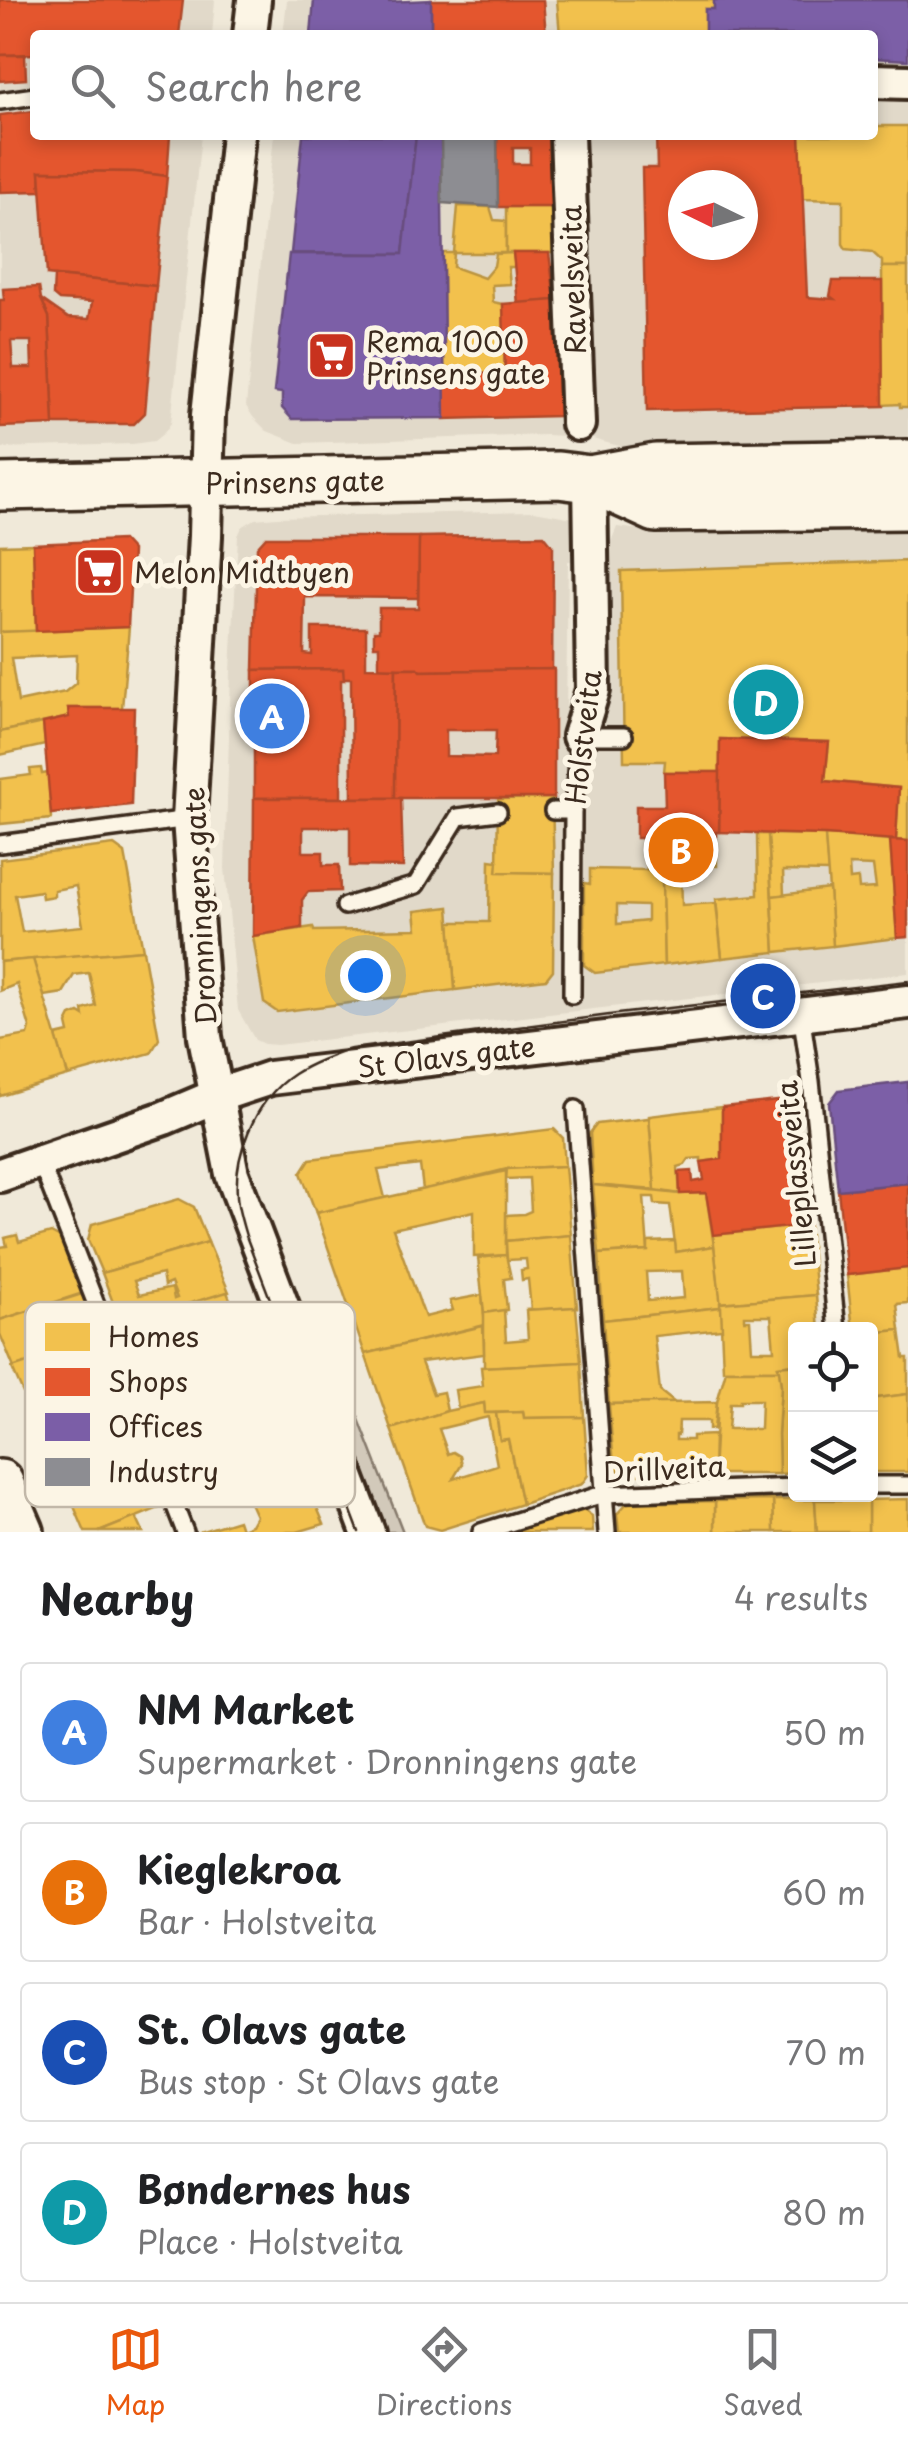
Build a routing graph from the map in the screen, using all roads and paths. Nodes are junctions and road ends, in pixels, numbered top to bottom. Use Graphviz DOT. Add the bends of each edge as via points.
graph roads {
  1 [pos="254,0"];
  2 [pos="251,30"];
  3 [pos="878,81"];
  4 [pos="908,82"];
  5 [pos="30,97"];
  6 [pos="0,101"];
  7 [pos="237,140"];
  8 [pos="567,140"];
  9 [pos="578,424"];
  10 [pos="908,463"];
  11 [pos="590,479"];
  12 [pos="206,482"];
  13 [pos="0,487"];
  14 [pos="908,506"];
  15 [pos="579,736"];
  16 [pos="624,736"];
  17 [pos="573,810"];
  18 [pos="552,811"];
  19 [pos="498,812"];
  20 [pos="189,819"];
  21 [pos="0,844"];
  22 [pos="345,906"];
  23 [pos="572,995"];
  24 [pos="908,1002"];
  25 [pos="801,1012"];
  26 [pos="216,1096"];
  27 [pos="576,1109"];
  28 [pos="40,1160"];
  29 [pos="0,1175"];
  30 [pos="95,1302"];
  31 [pos="281,1302"];
  32 [pos="835,1322"];
  33 [pos="0,1482"];
  34 [pos="878,1485"];
  35 [pos="908,1485"];
  36 [pos="788,1487"];
  37 [pos="603,1494"];
  38 [pos="355,1498"];
  39 [pos="175,1507"];
  40 [pos="21,1532"];
  41 [pos="185,1532"];
  42 [pos="368,1532"];
  43 [pos="480,1532"];
  44 [pos="607,1532"];
  1 -- 2 [label="street"];
  3 -- 4 [label="street"];
  5 -- 6 [label="lane"];
  7 -- 12 [label="street, Dronningens gate"];
  8 -- 9 [label="street, Ravelsveita"];
  10 -- 11 [label="main road, Prinsens gate" via="656,467"];
  11 -- 12 [label="main road, Prinsens gate"];
  11 -- 14 [label="main road, Prinsens gate" via="656,509"];
  11 -- 15 [label="street, Holstveita" via="593,690"];
  12 -- 13 [label="main road, Prinsens gate"];
  12 -- 20 [label="street, Dronningens gate"];
  15 -- 16 [label="lane"];
  15 -- 17 [label="lane, Holstveita"];
  17 -- 18 [label="lane"];
  17 -- 23 [label="lane, Holstveita"];
  19 -- 22 [label="lane" via="458,817 416,885"];
  20 -- 21 [label="lane"];
  20 -- 26 [label="street, Dronningens gate" via="205,1037"];
  24 -- 25 [label="street, St Olavs gate"];
  25 -- 26 [label="street, St Olavs gate" via="270,1078"];
  25 -- 32 [label="lane, Lilleplassveita"];
  26 -- 28 [label="street, St Olavs gate"];
  26 -- 31 [label="street, Dronningens gate" via="232,1174"];
  27 -- 37 [label="lane"];
  28 -- 29 [label="street, St Olavs gate"];
  28 -- 30 [label="lane"];
  33 -- 40 [label="main road"];
  34 -- 35 [label="lane"];
  36 -- 37 [label="lane, Drillveita"];
  37 -- 43 [label="lane, Drillveita"];
  37 -- 44 [label="lane"];
  38 -- 42 [label="street, Dronningens gate"];
  39 -- 41 [label="lane"];
}
